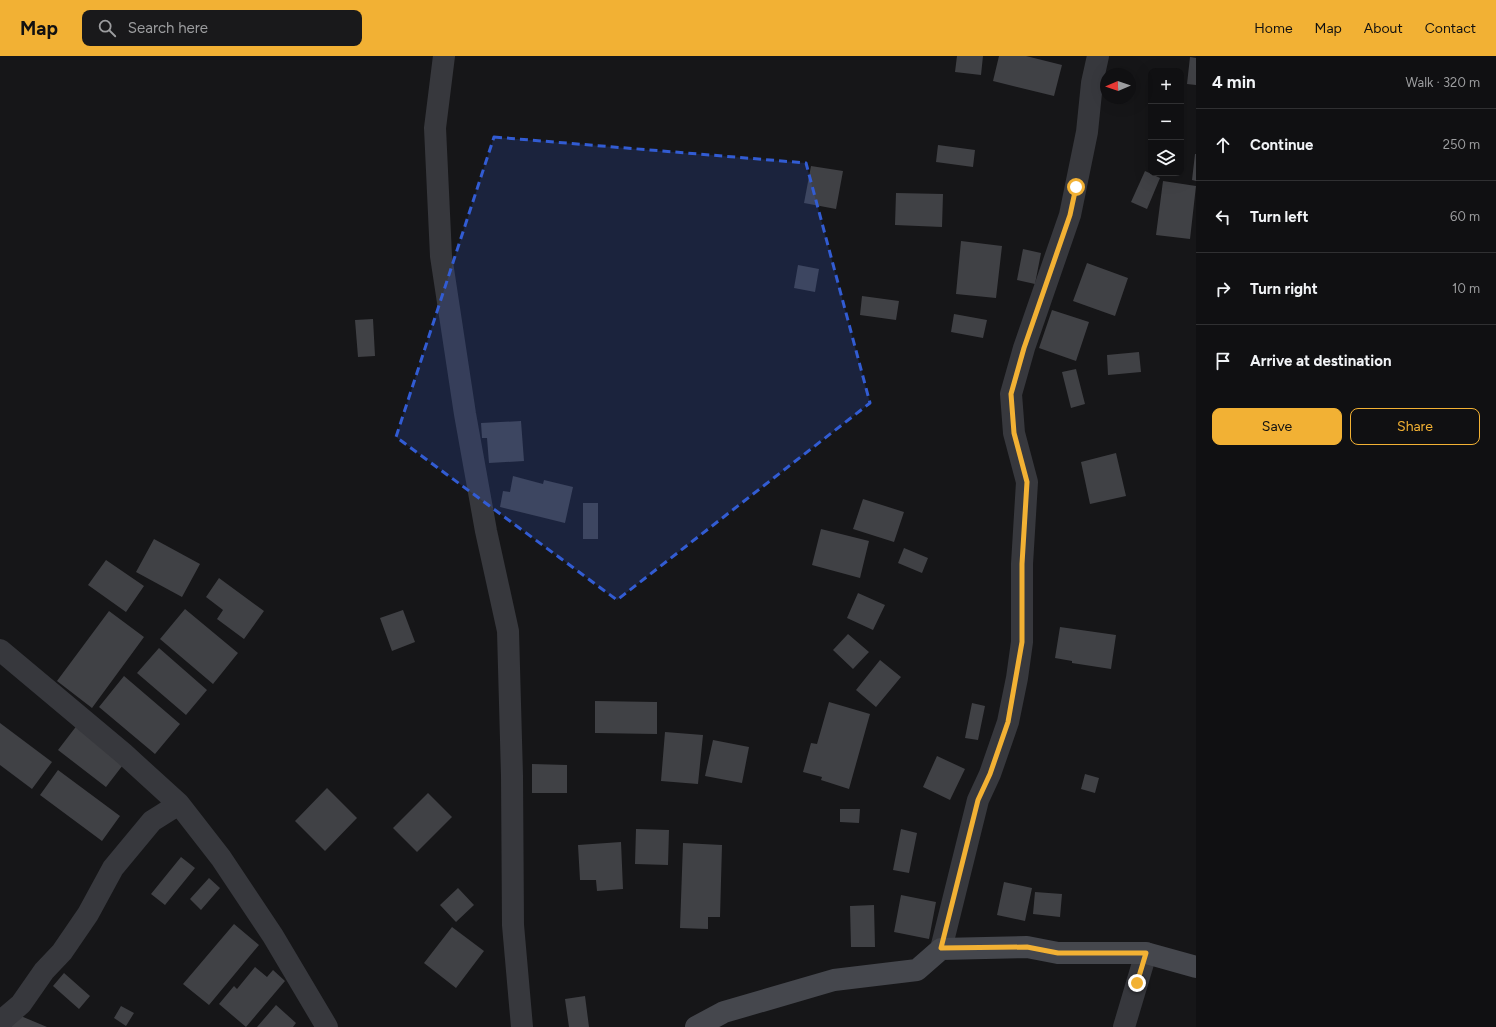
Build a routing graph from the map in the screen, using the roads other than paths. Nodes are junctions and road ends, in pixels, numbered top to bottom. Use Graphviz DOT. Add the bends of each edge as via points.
graph roads {
  1 [pos="444,56"];
  2 [pos="1098,56"];
  3 [pos="0,650"];
  4 [pos="179,804"];
  5 [pos="941,948"];
  6 [pos="1146,953"];
  7 [pos="1196,967"];
  8 [pos="0,1022"];
  9 [pos="327,1027"];
  10 [pos="522,1027"];
  11 [pos="696,1027"];
  12 [pos="1124,1027"];
  1 -- 10 [label="street" via="435,128 441,256 465,414 486,531 508,631 513,925"];
  2 -- 5 [label="street" via="1087,132 1070,215 1024,348 1011,394 1014,433 1027,482 1022,564 1022,642 1017,678 1008,722 978,800"];
  3 -- 4 [label="street" via="117,748"];
  4 -- 8 [label="street" via="152,821 113,868 88,914 62,952 44,971 21,1004"];
  4 -- 9 [label="street" via="222,858 273,936"];
  5 -- 6 [label="street" via="1027,947 1058,953"];
  5 -- 11 [label="street" via="917,970 834,980 724,1012"];
  6 -- 7 [label="street"];
  6 -- 12 [label="street"];
}
